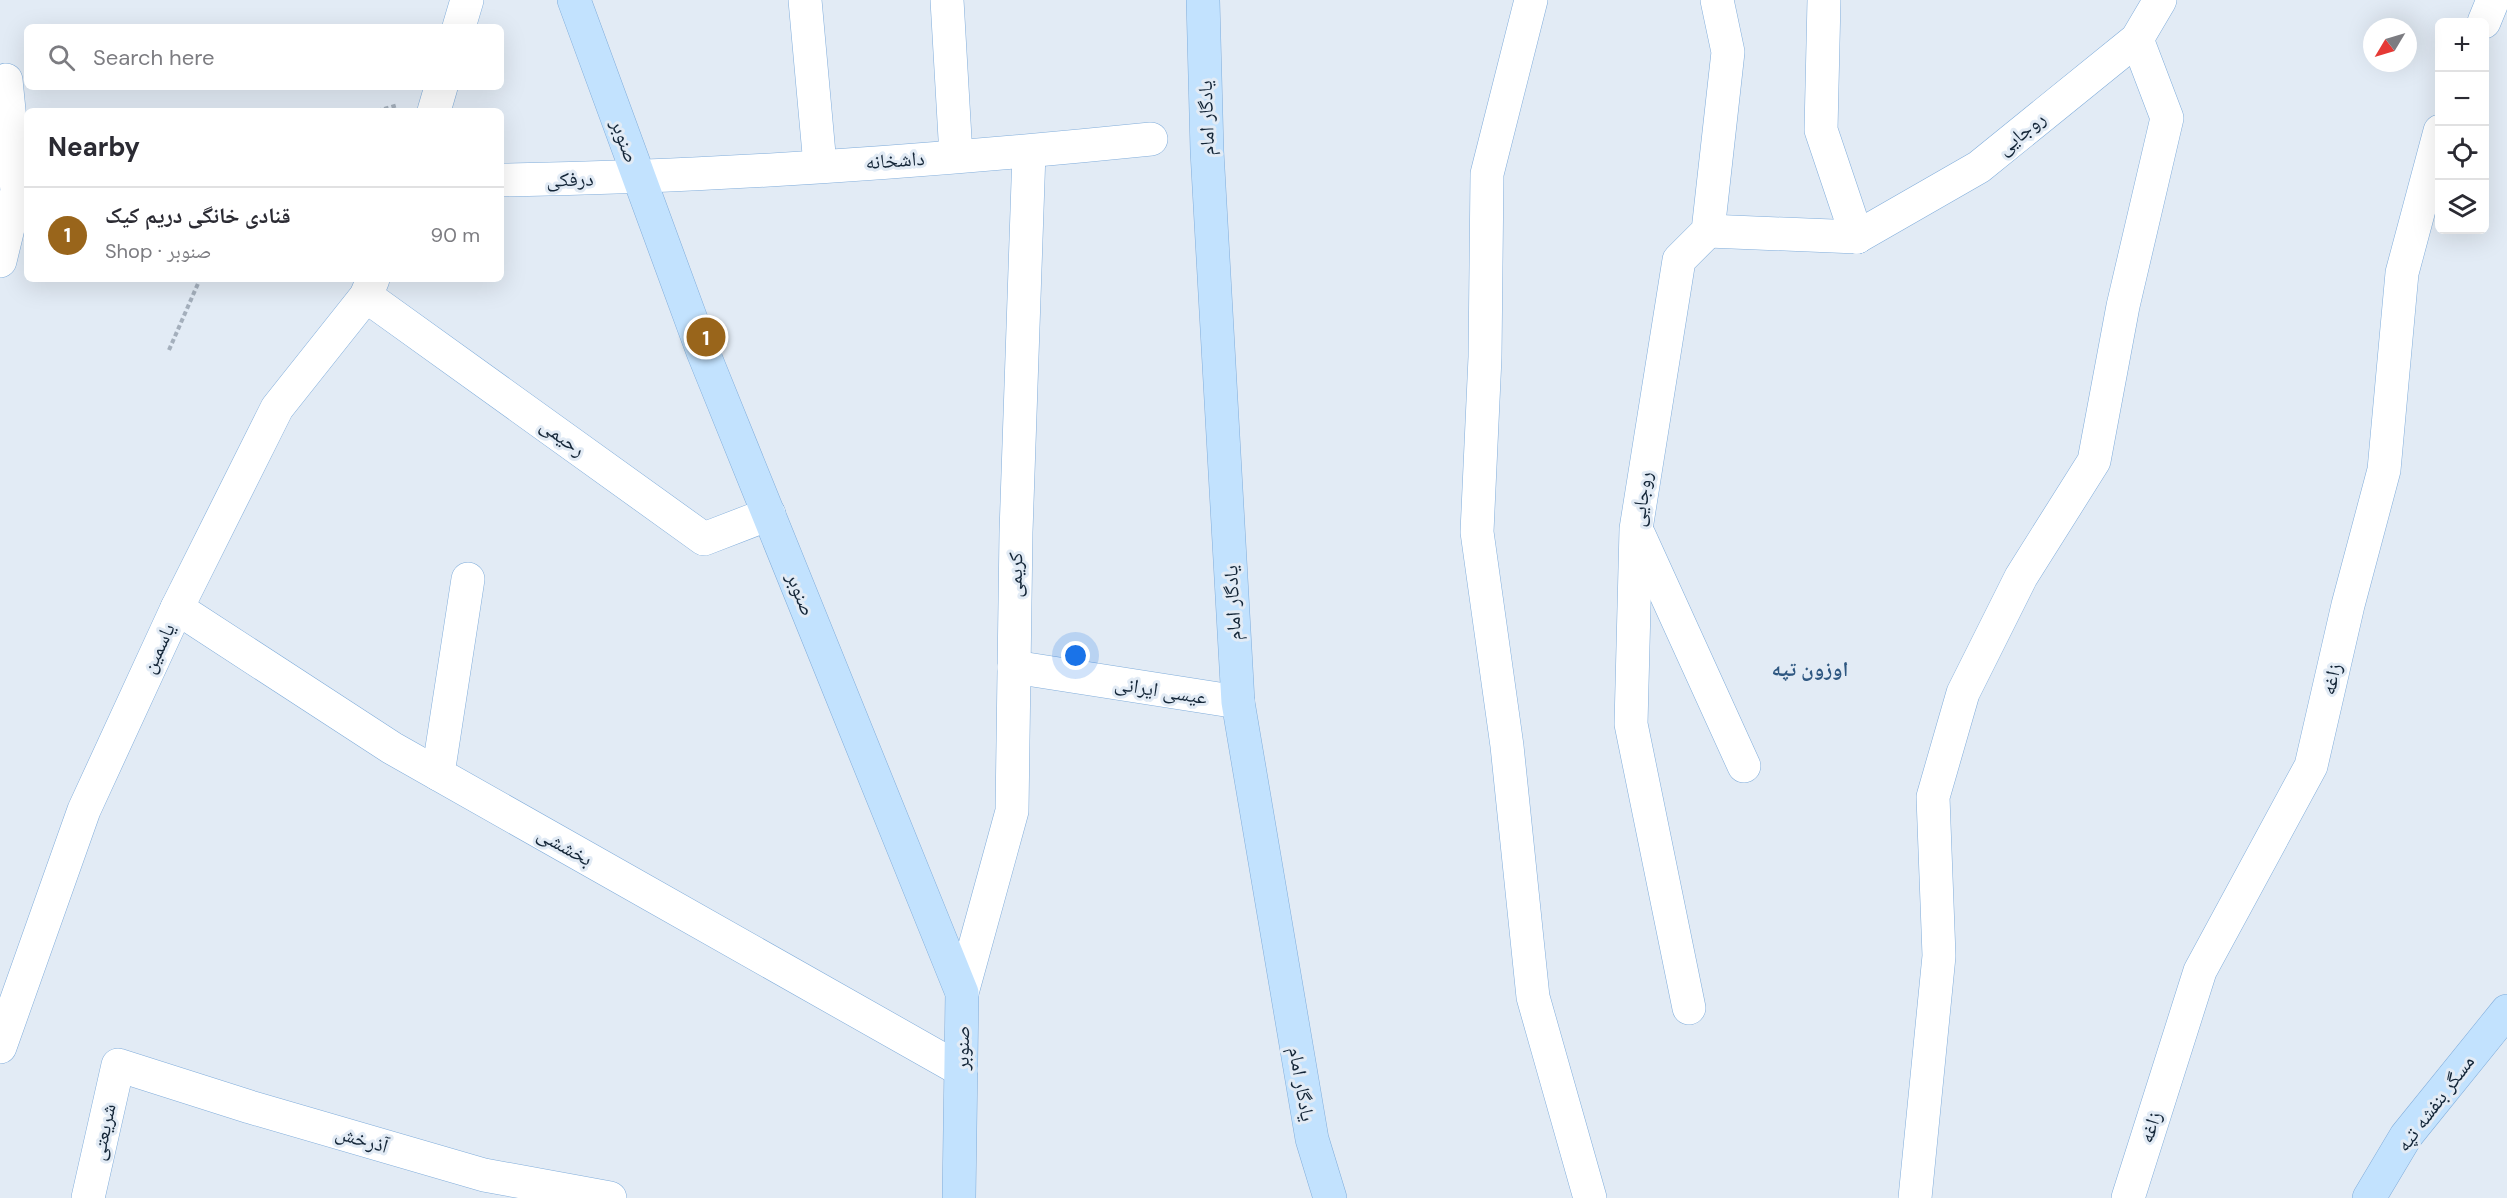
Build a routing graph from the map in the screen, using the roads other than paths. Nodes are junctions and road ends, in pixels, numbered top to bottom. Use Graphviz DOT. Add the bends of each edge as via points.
graph roads {
  1 [pos="467,0"];
  2 [pos="574,0"];
  3 [pos="805,0"];
  4 [pos="947,0"];
  5 [pos="1203,0"];
  6 [pos="1531,0"];
  7 [pos="1717,0"];
  8 [pos="1824,0"];
  9 [pos="2160,0"];
  10 [pos="2493,0"];
  11 [pos="2486,18"];
  12 [pos="460,24"];
  13 [pos="2137,39"];
  14 [pos="11,80"];
  15 [pos="440,90"];
  16 [pos="435,108"];
  17 [pos="1151,140"];
  18 [pos="2435,146"];
  19 [pos="1029,152"];
  20 [pos="956,156"];
  21 [pos="820,165"];
  22 [pos="639,178"];
  23 [pos="504,180"];
  24 [pos="1708,231"];
  25 [pos="1857,237"];
  26 [pos="0,261"];
  27 [pos="369,287"];
  28 [pos="769,514"];
  29 [pos="1636,529"];
  30 [pos="468,579"];
  31 [pos="177,608"];
  32 [pos="1014,667"];
  33 [pos="1238,702"];
  34 [pos="1744,766"];
  35 [pos="438,774"];
  36 [pos="962,993"];
  37 [pos="1689,1008"];
  38 [pos="2507,1011"];
  39 [pos="0,1047"];
  40 [pos="118,1065"];
  41 [pos="962,1070"];
  42 [pos="88,1198"];
  43 [pos="610,1198"];
  44 [pos="960,1198"];
  45 [pos="1330,1198"];
  46 [pos="1590,1198"];
  47 [pos="1915,1198"];
  48 [pos="2128,1198"];
  49 [pos="2369,1198"];
  1 -- 12 [label="street"];
  2 -- 22 [label="street, صنوبر"];
  3 -- 21 [label="street"];
  4 -- 20 [label="street"];
  5 -- 33 [label="street, یادگار امام" via="1207,151"];
  6 -- 46 [label="street" via="1487,174 1485,357 1477,532 1506,746 1533,997"];
  7 -- 24 [label="street" via="1728,52"];
  8 -- 25 [label="street" via="1821,130"];
  9 -- 13 [label="street, روجایی"];
  10 -- 11 [label="street"];
  13 -- 25 [label="street, روجایی" via="1979,167"];
  13 -- 47 [label="street" via="2167,118 2123,306 2094,461 2022,577 1963,693 1933,797 1939,956"];
  14 -- 26 [label="street" via="17,191"];
  15 -- 16 [label="street"];
  17 -- 19 [label="street, داشخانه"];
  18 -- 48 [label="street, زاغه" via="2402,273 2384,470 2311,766 2200,971"];
  19 -- 20 [label="street, داشخانه"];
  19 -- 32 [label="street, کریمی"];
  20 -- 21 [label="street, داشخانه"];
  21 -- 22 [label="street, داشخانه"];
  22 -- 23 [label="street, درفکی"];
  22 -- 28 [label="street, صنوبر" via="703,352"];
  24 -- 25 [label="street"];
  24 -- 29 [label="street, روجایی" via="1678,260"];
  27 -- 28 [label="street, رحیمی" via="704,538"];
  27 -- 31 [label="street, یاسمین" via="277,408"];
  28 -- 36 [label="street, صنوبر"];
  29 -- 34 [label="street"];
  29 -- 37 [label="street, روجایی" via="1631,724"];
  30 -- 35 [label="street"];
  31 -- 35 [label="street, بخششی"];
  31 -- 39 [label="street, یاسمین" via="84,810"];
  32 -- 33 [label="street, عیسی ایرانی"];
  32 -- 36 [label="street, کریمی" via="1012,811"];
  33 -- 45 [label="street, یادگار امام" via="1312,1139"];
  35 -- 41 [label="street, بخششی"];
  36 -- 41 [label="street, صنوبر"];
  38 -- 49 [label="street, مسگر بنفشه تپه" via="2406,1136"];
  40 -- 42 [label="street, شریعتی"];
  40 -- 43 [label="street, آذرخش" via="484,1175"];
  41 -- 44 [label="street, صنوبر"];
}
